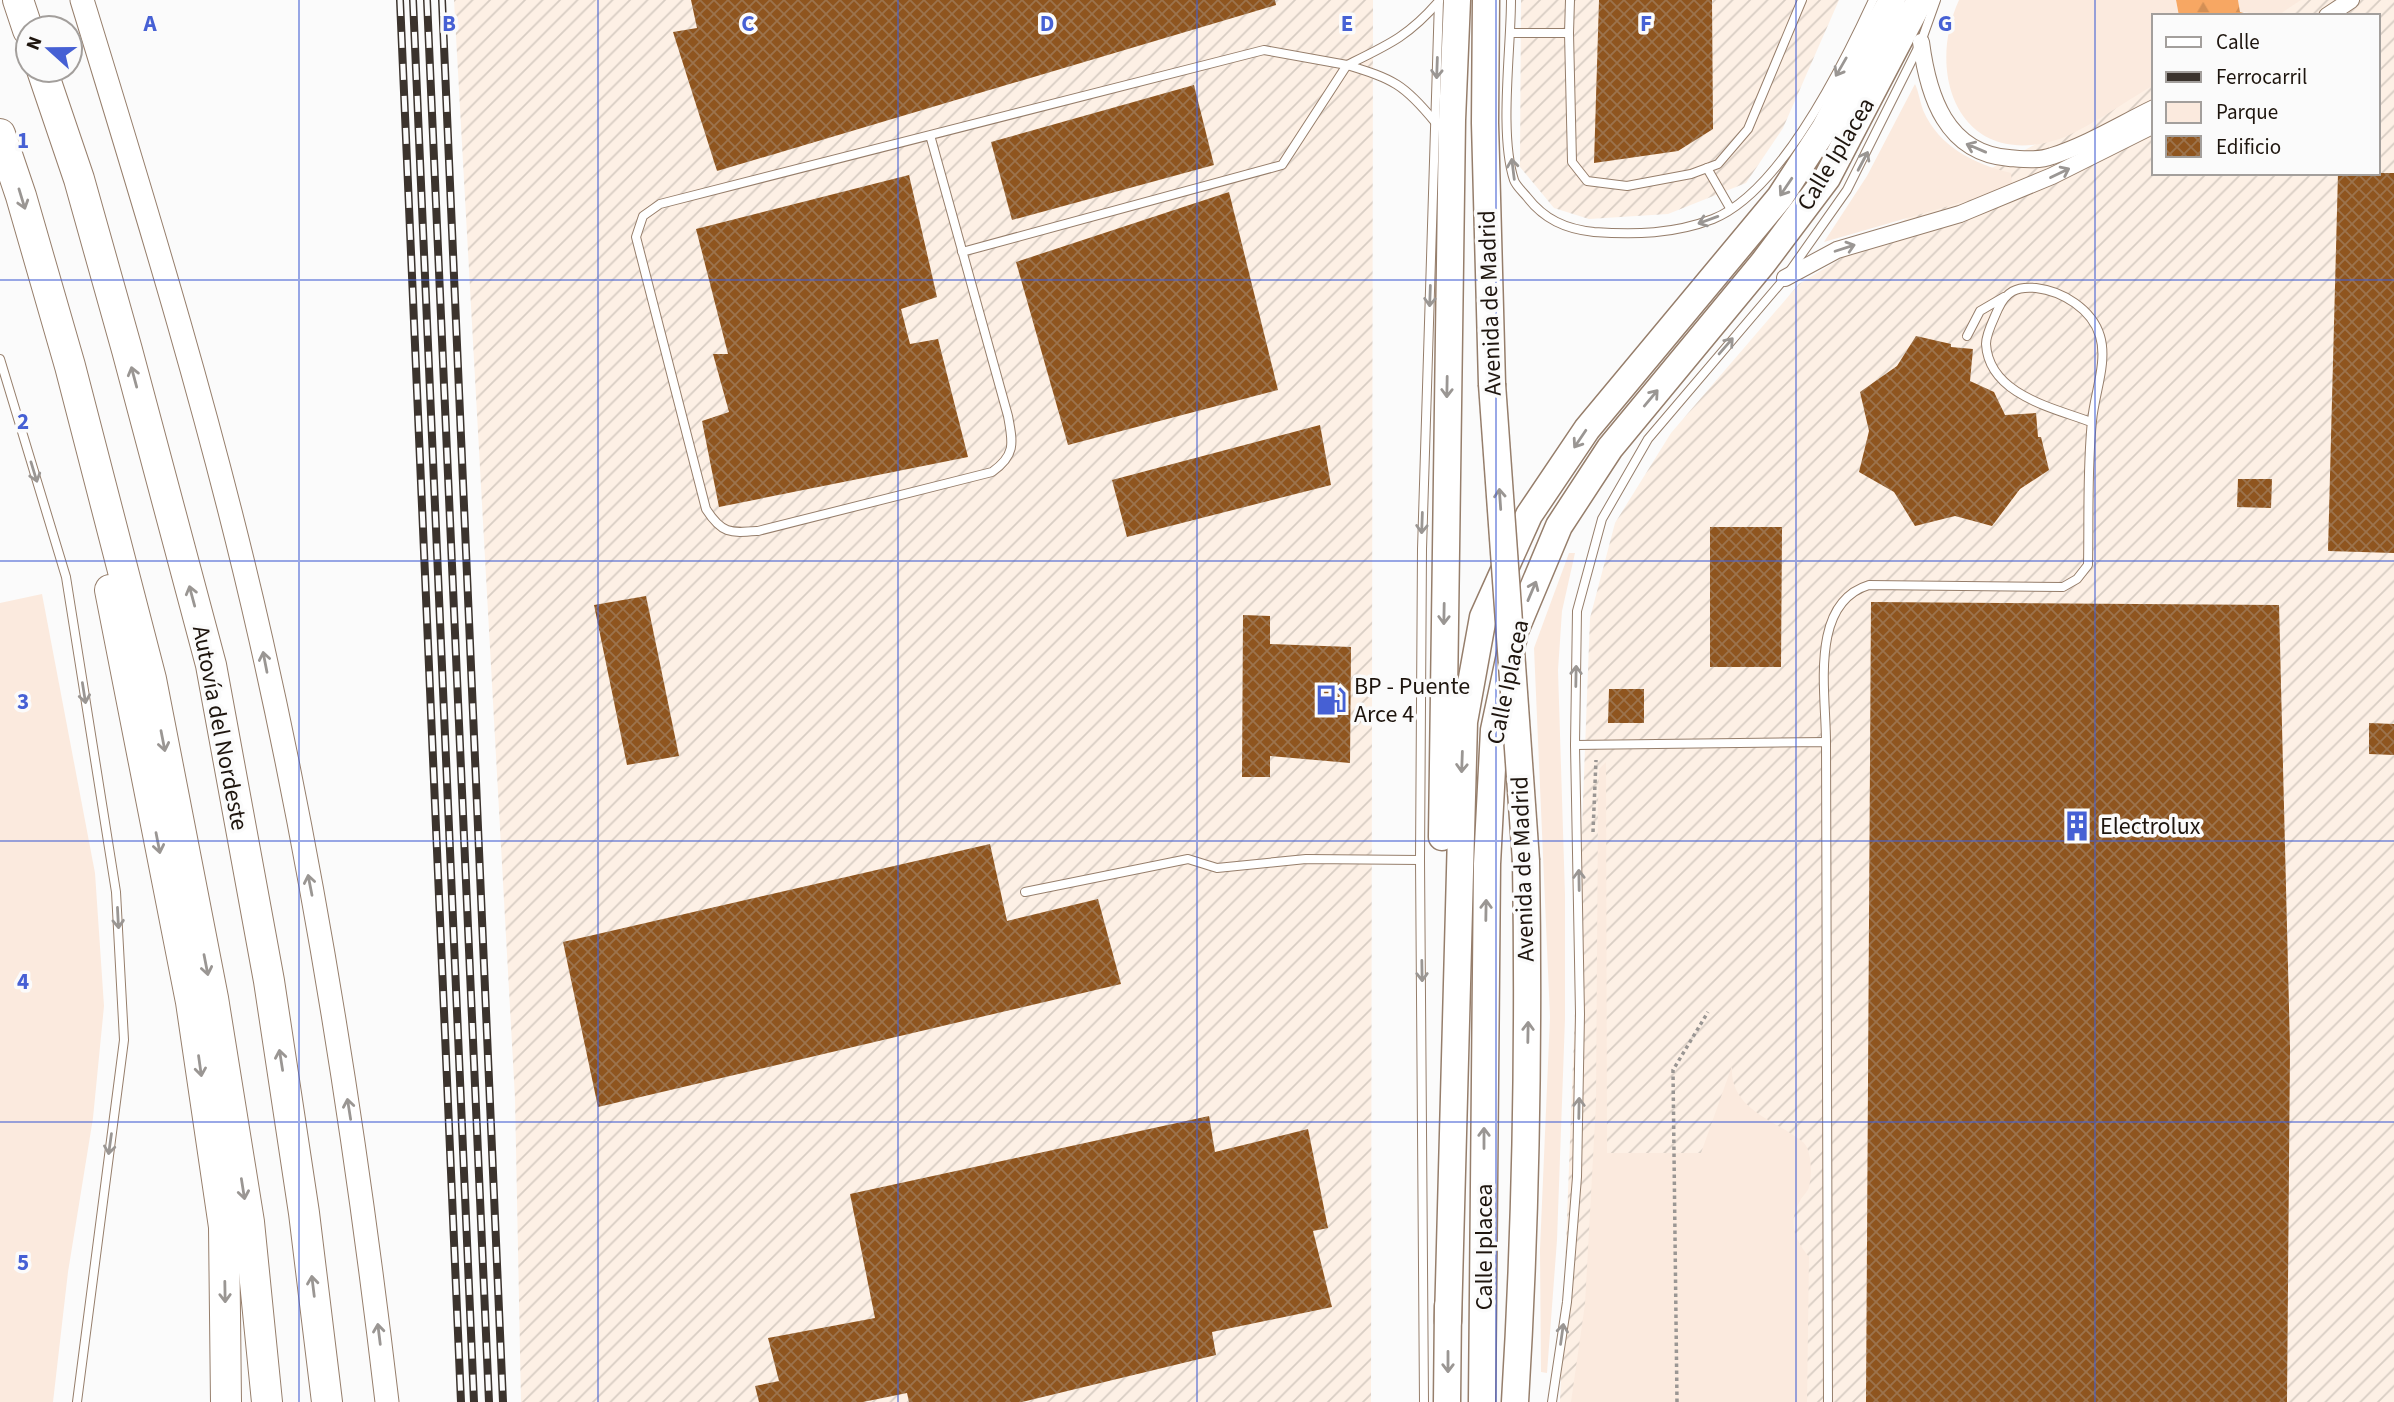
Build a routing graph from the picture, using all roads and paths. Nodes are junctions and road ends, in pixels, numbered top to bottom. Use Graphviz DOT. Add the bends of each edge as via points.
graph roads {
  1 [pos="82,0"];
  2 [pos="1438,0"];
  3 [pos="1457,0"];
  4 [pos="1486,0"];
  5 [pos="1511,0"];
  6 [pos="1570,0"];
  7 [pos="1801,0"];
  8 [pos="1873,0"];
  9 [pos="1892,0"];
  10 [pos="1920,0"];
  11 [pos="1936,0"];
  12 [pos="2351,0"];
  13 [pos="2330,14"];
  14 [pos="1511,33"];
  15 [pos="1569,33"];
  16 [pos="1921,42"];
  17 [pos="1347,65"];
  18 [pos="47,84"];
  19 [pos="2152,109"];
  20 [pos="1435,122"];
  21 [pos="2152,126"];
  22 [pos="0,134"];
  23 [pos="930,135"];
  24 [pos="1707,168"];
  25 [pos="1730,208"];
  26 [pos="962,252"];
  27 [pos="1785,278"];
  28 [pos="2004,297"];
  29 [pos="1967,336"];
  30 [pos="0,359"];
  31 [pos="70,366"];
  32 [pos="2091,422"];
  33 [pos="1826,742"];
  34 [pos="1576,745"];
  35 [pos="1420,860"];
  36 [pos="1025,892"];
  37 [pos="1708,1013"];
  38 [pos="1523,1272"];
  39 [pos="1448,1321"];
  40 [pos="77,1402"];
  41 [pos="226,1402"];
  42 [pos="267,1402"];
  43 [pos="327,1402"];
  44 [pos="387,1402"];
  45 [pos="1424,1402"];
  46 [pos="1447,1402"];
  47 [pos="1482,1402"];
  48 [pos="1515,1402"];
  49 [pos="1530,1402"];
  50 [pos="1552,1402"];
  51 [pos="1677,1402"];
  52 [pos="1828,1402"];
  44 -- 1 [label="street, one-way" via="364,1209 327,968 261,640 183,331"];
  2 -- 17 [label="lane" via="1409,32"];
  2 -- 20 [label="lane, one-way"];
  3 -- 39 [label="main road, Avenida de Madrid, one-way" via="1440,968"];
  38 -- 4 [label="main road, Avenida de Madrid, one-way, bridge" via="1526,861 1492,384"];
  5 -- 14 [label="lane"];
  6 -- 15 [label="lane"];
  7 -- 24 [label="lane" via="1748,130 1718,164"];
  8 -- 25 [label="lane, one-way" via="1848,55 1787,154"];
  9 -- 39 [label="main road, Calle Iplacea, one-way" via="1825,128 1780,197 1587,429 1529,515 1483,617 1464,722"];
  47 -- 10 [label="main road, Calle Iplacea, one-way" via="1487,864 1494,730 1515,631 1559,526 1610,448 1827,178"];
  11 -- 16 [label="lane"];
  12 -- 13 [label="street"];
  14 -- 15 [label="lane"];
  25 -- 14 [label="lane, one-way" via="1716,218 1682,228 1636,235 1574,230 1541,215 1514,181 1507,121"];
  15 -- 24 [label="lane" via="1572,162 1587,181 1627,186"];
  19 -- 16 [label="street, one-way" via="2051,157 1995,157 1964,143 1941,118 1926,78"];
  27 -- 16 [label="lane, one-way" via="1847,190"];
  17 -- 20 [label="lane" via="1393,80 1415,97"];
  17 -- 23 [label="lane" via="1264,50"];
  17 -- 26 [label="lane" via="1282,165"];
  43 -- 18 [label="highway, Autovía del Nordeste, one-way" via="269,981 211,665 79,179"];
  20 -- 35 [label="lane, one-way" via="1422,549"];
  27 -- 21 [label="street, one-way" via="1837,250 1960,214 2053,177"];
  22 -- 31 [label="highway, one-way"];
  23 -- 26 [label="lane"];
  23 -- 26 [label="lane" via="660,204 643,216 636,237 706,509 717,526 734,533 758,531 992,472 1007,461 1013,441 1008,416"];
  24 -- 25 [label="lane"];
  34 -- 27 [label="lane, one-way" via="1577,611 1602,519 1648,439"];
  28 -- 29 [label="lane" via="1980,311"];
  28 -- 32 [label="lane" via="1986,345 2004,382 2020,394"];
  28 -- 32 [label="lane" via="2012,290 2049,290 2066,296 2086,314 2100,335 2102,352"];
  30 -- 40 [label="lane, one-way" via="66,577 116,892 124,1040"];
  31 -- 41 [label="highway, one-way" via="127,689 191,1002 224,1227"];
  31 -- 42 [label="highway, one-way" via="151,680 210,985 249,1222"];
  32 -- 33 [label="lane" via="2088,565 2077,579 2063,586 1869,584 1853,590 1837,606 1829,623"];
  33 -- 34 [label="lane"];
  33 -- 52 [label="lane"];
  50 -- 34 [label="lane, one-way" via="1567,1302 1577,1177"];
  35 -- 36 [label="lane" via="1306,859 1217,868 1188,859"];
  35 -- 45 [label="lane, one-way"];
  37 -- 51 [label="path" via="1672,1070"];
  38 -- 48 [label="main road, Avenida de Madrid"];
  38 -- 49 [label="main road"];
  39 -- 46 [label="main road, Avenida de Madrid, one-way"];
}
